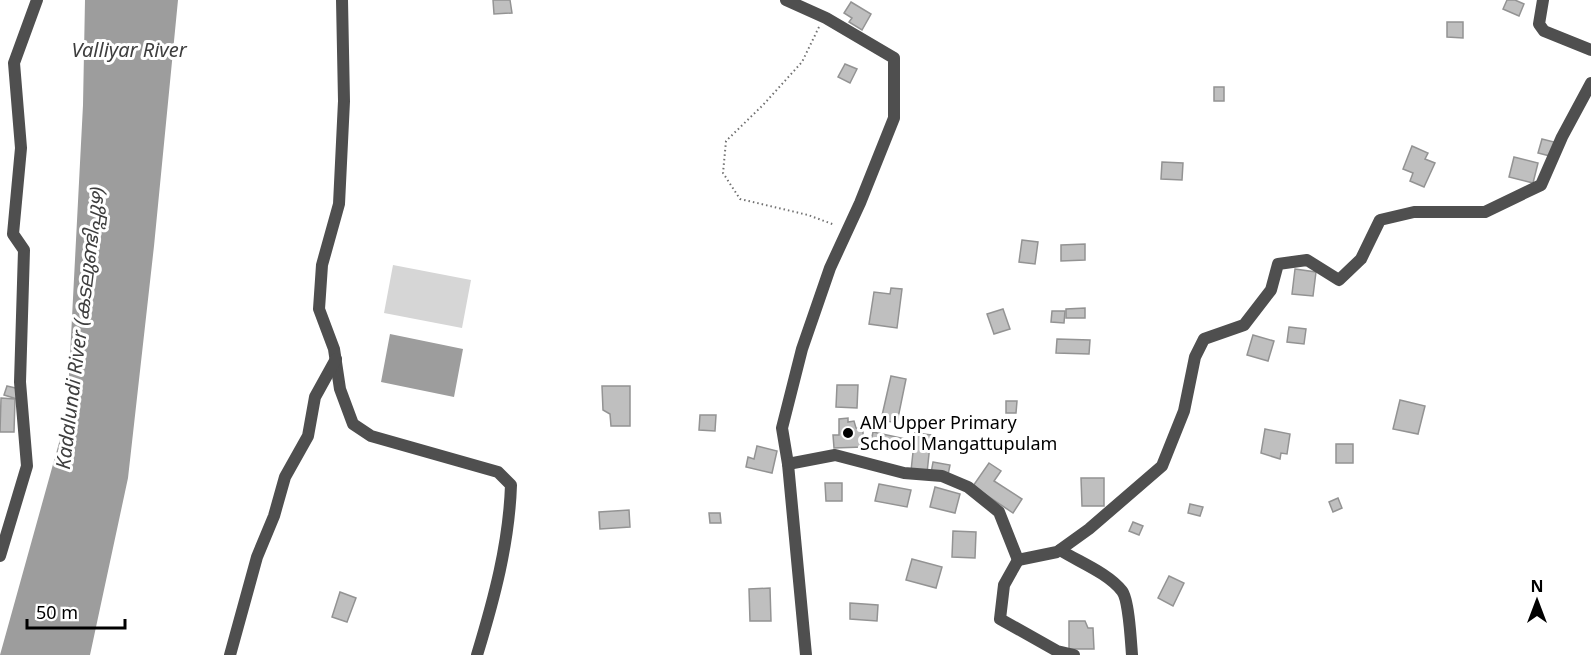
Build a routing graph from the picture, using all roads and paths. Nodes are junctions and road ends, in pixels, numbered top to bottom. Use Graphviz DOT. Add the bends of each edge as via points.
graph roads {
  1 [pos="37,0"];
  2 [pos="342,0"];
  3 [pos="786,0"];
  4 [pos="1543,0"];
  5 [pos="824,17"];
  6 [pos="1591,50"];
  7 [pos="1591,83"];
  8 [pos="848,229"];
  9 [pos="336,359"];
  10 [pos="788,464"];
  11 [pos="1060,550"];
  12 [pos="0,556"];
  13 [pos="1018,560"];
  14 [pos="230,655"];
  15 [pos="477,655"];
  16 [pos="806,655"];
  17 [pos="1074,655"];
  18 [pos="1132,655"];
  1 -- 12 [label="street" via="14,63 21,148 13,234 24,250 20,382 27,466"];
  2 -- 9 [label="street" via="344,101 339,204 322,265 320,309"];
  3 -- 5 [label="street"];
  4 -- 6 [label="street" via="1539,24 1544,31"];
  5 -- 8 [label="street" via="894,58 894,118"];
  5 -- 8 [label="path" via="802,62 726,141 723,173 740,199"];
  7 -- 11 [label="street" via="1541,184 1485,212 1414,212 1380,220 1360,259 1339,280 1307,260 1278,264 1271,290 1244,325 1204,339 1195,357 1184,411 1162,466"];
  8 -- 10 [label="street" via="802,349 782,428"];
  9 -- 14 [label="street" via="315,397 308,436 285,477 257,557"];
  9 -- 15 [label="street" via="340,389 353,424 371,436 498,472 511,485 510,518 495,596"];
  10 -- 13 [label="street" via="835,455 904,473 942,477 968,487 999,512"];
  10 -- 16 [label="street"];
  11 -- 13 [label="street"];
  11 -- 18 [label="street" via="1124,592"];
  13 -- 17 [label="street" via="1004,585 1000,619 1057,651"];
}
